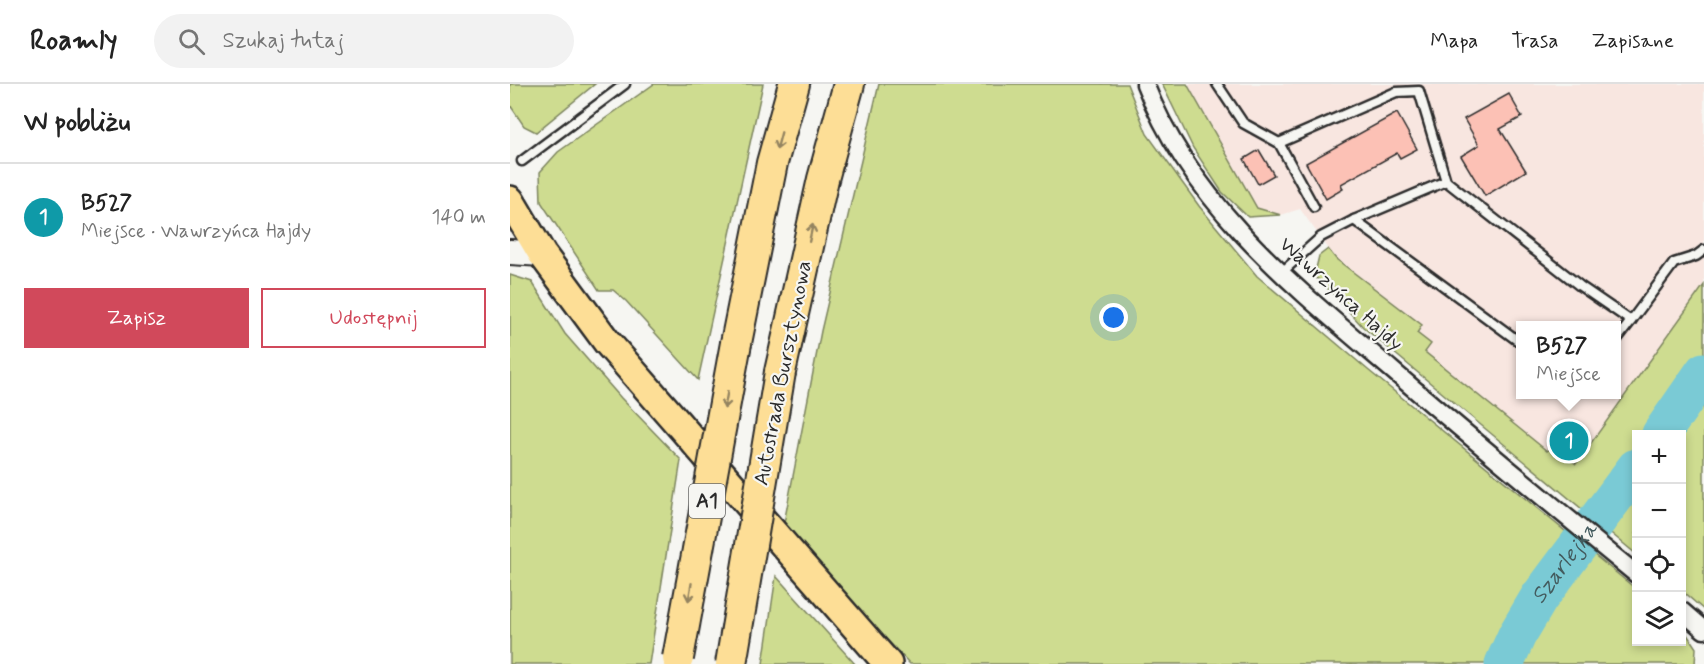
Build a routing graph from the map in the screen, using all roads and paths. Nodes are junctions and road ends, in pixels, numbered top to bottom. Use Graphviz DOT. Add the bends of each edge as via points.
graph roads {
  1 [pos="625,84"];
  2 [pos="794,84"];
  3 [pos="849,84"];
  4 [pos="1145,84"];
  5 [pos="1217,84"];
  6 [pos="1419,87"];
  7 [pos="1279,143"];
  8 [pos="522,161"];
  9 [pos="1446,181"];
  10 [pos="510,200"];
  11 [pos="1314,207"];
  12 [pos="1354,220"];
  13 [pos="1704,250"];
  14 [pos="510,252"];
  15 [pos="542,254"];
  16 [pos="1281,273"];
  17 [pos="1631,321"];
  18 [pos="1621,334"];
  19 [pos="1516,340"];
  20 [pos="1632,571"];
  21 [pos="1686,614"];
  22 [pos="1704,630"];
  23 [pos="678,661"];
  24 [pos="731,664"];
  25 [pos="888,664"];
  1 -- 8 [label="lane"];
  2 -- 23 [label="highway, A1, one-way, bridge" via="772,163"];
  24 -- 3 [label="highway, Autostrada Bursztynowa / A1, one-way, bridge" via="780,372 823,179"];
  4 -- 16 [label="street, Wawrzyńca Hajdy" via="1192,172 1226,217"];
  5 -- 7 [label="lane" via="1243,123"];
  6 -- 7 [label="lane" via="1396,92"];
  6 -- 9 [label="lane"];
  7 -- 11 [label="lane"];
  9 -- 12 [label="lane"];
  9 -- 17 [label="lane"];
  10 -- 15 [label="main road"];
  12 -- 16 [label="lane" via="1321,237"];
  12 -- 19 [label="lane"];
  13 -- 17 [label="lane" via="1674,263"];
  14 -- 15 [label="street"];
  15 -- 25 [label="main road" via="607,342"];
  16 -- 20 [label="street, Wawrzyńca Hajdy" via="1472,440"];
  17 -- 18 [label="lane"];
  21 -- 22 [label="street"];
}
